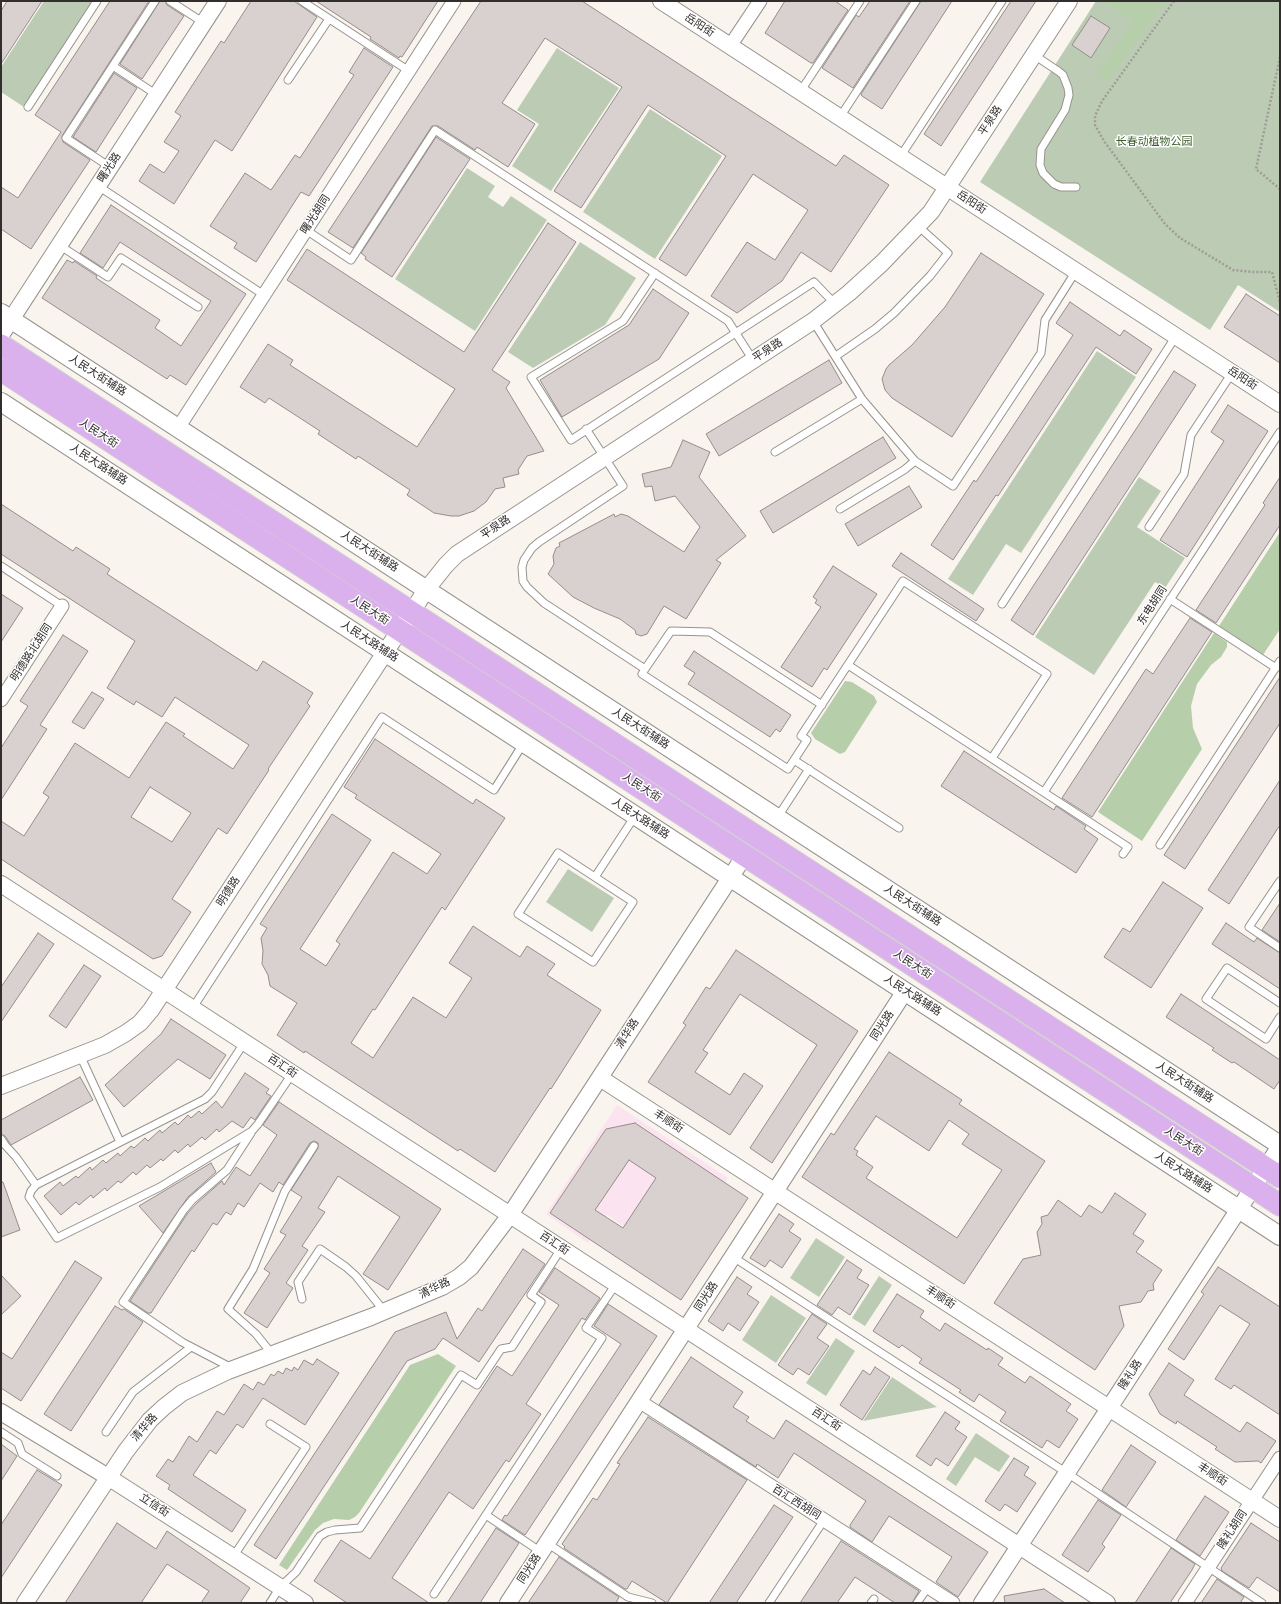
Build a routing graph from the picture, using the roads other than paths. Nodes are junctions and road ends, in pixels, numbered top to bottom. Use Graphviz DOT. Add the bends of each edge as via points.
graph roads {
  1 [pos="97,1"];
  2 [pos="155,1"];
  3 [pos="170,1"];
  4 [pos="218,1"];
  5 [pos="454,1"];
  6 [pos="661,1"];
  7 [pos="760,1"];
  8 [pos="860,1"];
  9 [pos="916,1"];
  10 [pos="1002,1"];
  11 [pos="1069,1"];
  12 [pos="306,2"];
  13 [pos="328,19"];
  14 [pos="204,23"];
  15 [pos="730,46"];
  16 [pos="1034,55"];
  17 [pos="113,66"];
  18 [pos="409,71"];
  19 [pos="288,80"];
  20 [pos="800,92"];
  21 [pos="157,95"];
  22 [pos="28,108"];
  23 [pos="840,117"];
  24 [pos="900,157"];
  25 [pos="110,167"];
  26 [pos="98,186"];
  27 [pos="947,188"];
  28 [pos="1076,188"];
  29 [pos="918,226"];
  30 [pos="306,230"];
  31 [pos="59,245"];
  32 [pos="1076,271"];
  33 [pos="655,273"];
  34 [pos="264,295"];
  35 [pos="835,304"];
  36 [pos="198,307"];
  37 [pos="6,316"];
  38 [pos="813,321"];
  39 [pos="736,333"];
  40 [pos="1,334"];
  41 [pos="1176,336"];
  42 [pos="1,345"];
  43 [pos="836,356"];
  44 [pos="753,360"];
  45 [pos="1,370"];
  46 [pos="1232,373"];
  47 [pos="862,399"];
  48 [pos="1,402"];
  49 [pos="1280,404"];
  50 [pos="178,428"];
  51 [pos="586,429"];
  52 [pos="1280,432"];
  53 [pos="775,452"];
  54 [pos="604,457"];
  55 [pos="915,461"];
  56 [pos="840,509"];
  57 [pos="1149,527"];
  58 [pos="1,566"];
  59 [pos="426,590"];
  60 [pos="1170,599"];
  61 [pos="1002,604"];
  62 [pos="62,606"];
  63 [pos="412,612"];
  64 [pos="400,630"];
  65 [pos="385,653"];
  66 [pos="1280,661"];
  67 [pos="848,665"];
  68 [pos="1276,668"];
  69 [pos="645,669"];
  70 [pos="1,700"];
  71 [pos="822,705"];
  72 [pos="524,743"];
  73 [pos="992,758"];
  74 [pos="794,760"];
  75 [pos="809,770"];
  76 [pos="1044,792"];
  77 [pos="635,816"];
  78 [pos="777,818"];
  79 [pos="899,828"];
  80 [pos="1160,845"];
  81 [pos="1123,854"];
  82 [pos="744,855"];
  83 [pos="596,877"];
  84 [pos="730,878"];
  85 [pos="1280,881"];
  86 [pos="1,884"];
  87 [pos="1280,948"];
  88 [pos="164,991"];
  89 [pos="905,991"];
  90 [pos="1280,1003"];
  91 [pos="192,1009"];
  92 [pos="1280,1017"];
  93 [pos="244,1043"];
  94 [pos="80,1055"];
  95 [pos="292,1074"];
  96 [pos="600,1078"];
  97 [pos="1,1086"];
  98 [pos="252,1131"];
  99 [pos="1,1140"];
  100 [pos="120,1142"];
  101 [pos="314,1146"];
  102 [pos="1280,1146"];
  103 [pos="1273,1172"];
  104 [pos="36,1185"];
  105 [pos="1253,1187"];
  106 [pos="775,1192"];
  107 [pos="1280,1205"];
  108 [pos="1239,1209"];
  109 [pos="510,1215"];
  110 [pos="1280,1236"];
  111 [pos="561,1249"];
  112 [pos="733,1257"];
  113 [pos="616,1284"];
  114 [pos="302,1299"];
  115 [pos="384,1311"];
  116 [pos="686,1329"];
  117 [pos="191,1347"];
  118 [pos="272,1355"];
  119 [pos="234,1369"];
  120 [pos="639,1401"];
  121 [pos="1110,1408"];
  122 [pos="5,1424"];
  123 [pos="270,1424"];
  124 [pos="106,1432"];
  125 [pos="1280,1458"];
  126 [pos="1067,1473"];
  127 [pos="57,1476"];
  128 [pos="108,1477"];
  129 [pos="1252,1501"];
  130 [pos="486,1515"];
  131 [pos="1280,1519"];
  132 [pos="824,1520"];
  133 [pos="1019,1546"];
  134 [pos="544,1547"];
  135 [pos="233,1557"];
  136 [pos="1208,1567"];
  137 [pos="280,1587"];
  138 [pos="928,1587"];
  139 [pos="434,1594"];
  140 [pos="25,1603"];
  141 [pos="270,1603"];
  142 [pos="305,1603"];
  143 [pos="508,1603"];
  144 [pos="652,1603"];
  145 [pos="769,1603"];
  146 [pos="917,1603"];
  147 [pos="953,1603"];
  148 [pos="982,1603"];
  149 [pos="1107,1603"];
  150 [pos="1185,1603"];
  151 [pos="1262,1603"];
  1 -- 22 [label="lane"];
  2 -- 17 [label="lane"];
  3 -- 14 [label="lane"];
  4 -- 14 [label="street, 曙光路"];
  5 -- 18 [label="street, 曙光胡同"];
  6 -- 15 [label="street, 岳阳街"];
  7 -- 15 [label="street"];
  8 -- 20 [label="lane"];
  9 -- 23 [label="lane"];
  10 -- 24 [label="lane"];
  11 -- 16 [label="street, 平泉路"];
  12 -- 13 [label="lane"];
  13 -- 18 [label="lane"];
  13 -- 19 [label="lane"];
  14 -- 21 [label="street, 曙光路"];
  15 -- 20 [label="street, 岳阳街"];
  16 -- 27 [label="street, 平泉路"];
  16 -- 28 [label="lane" via="1062,75 1069,95 1065,110 1041,149 1040,165 1043,173 1054,184"];
  17 -- 21 [label="lane"];
  17 -- 25 [label="lane" via="66,138"];
  18 -- 30 [label="street, 曙光胡同"];
  20 -- 23 [label="street, 岳阳街"];
  21 -- 25 [label="street, 曙光路"];
  23 -- 24 [label="street, 岳阳街"];
  24 -- 27 [label="street, 岳阳街"];
  25 -- 26 [label="street, 曙光路"];
  26 -- 31 [label="street, 曙光路"];
  26 -- 34 [label="lane"];
  27 -- 29 [label="street, 平泉路"];
  27 -- 32 [label="street, 岳阳街"];
  29 -- 35 [label="street, 平泉路" via="882,263"];
  29 -- 43 [label="lane" via="948,253 930,276 894,313"];
  30 -- 33 [label="lane" via="350,260 435,130"];
  30 -- 34 [label="street, 曙光胡同"];
  31 -- 36 [label="lane" via="108,277 121,258"];
  31 -- 37 [label="street, 曙光路"];
  32 -- 41 [label="street, 岳阳街"];
  32 -- 55 [label="lane" via="1045,320 1041,353 953,486"];
  33 -- 39 [label="lane" via="728,321"];
  33 -- 51 [label="lane" via="623,321 531,377 570,440"];
  34 -- 50 [label="street, 曙光胡同"];
  35 -- 38 [label="street, 平泉路"];
  35 -- 39 [label="lane" via="814,282"];
  37 -- 40 [label="street, 曙光路"];
  37 -- 50 [label="main road, 人民大街辅路"];
  38 -- 43 [label="lane"];
  38 -- 44 [label="street, 平泉路"];
  39 -- 44 [label="lane"];
  39 -- 51 [label="lane"];
  41 -- 46 [label="street, 岳阳街"];
  41 -- 61 [label="lane"];
  42 -- 63 [label="main road, 人民大街"];
  43 -- 47 [label="lane"];
  44 -- 54 [label="street, 平泉路"];
  45 -- 64 [label="main road, 人民大街"];
  46 -- 49 [label="street, 岳阳街"];
  46 -- 57 [label="lane" via="1192,435 1184,474"];
  47 -- 53 [label="lane"];
  47 -- 55 [label="lane"];
  48 -- 65 [label="main road, 人民大路辅路"];
  50 -- 59 [label="main road, 人民大街辅路"];
  51 -- 54 [label="lane"];
  52 -- 60 [label="lane, 东电胡同"];
  54 -- 59 [label="street, 平泉路" via="457,554"];
  54 -- 69 [label="lane" via="623,486 539,542 527,554 522,574 526,587 544,603"];
  55 -- 56 [label="lane"];
  58 -- 62 [label="lane"];
  59 -- 63 [label="street, 平泉路"];
  59 -- 78 [label="main road, 人民大街辅路"];
  60 -- 68 [label="lane"];
  60 -- 76 [label="lane, 东电胡同"];
  62 -- 70 [label="street, 明德路北胡同"];
  63 -- 64 [label="street, 平泉路"];
  63 -- 103 [label="main road, 人民大街"];
  64 -- 65 [label="street, 明德路"];
  64 -- 82 [label="main road, 人民大街"];
  65 -- 72 [label="main road, 人民大路辅路"];
  65 -- 88 [label="street, 明德路"];
  66 -- 68 [label="lane"];
  67 -- 71 [label="lane"];
  67 -- 73 [label="lane"];
  67 -- 73 [label="lane" via="903,581 1046,674"];
  68 -- 80 [label="lane"];
  69 -- 71 [label="lane" via="671,630 710,632"];
  69 -- 74 [label="lane" via="642,674 788,769"];
  71 -- 74 [label="lane" via="801,736 807,740"];
  72 -- 77 [label="main road, 人民大路辅路"];
  72 -- 91 [label="lane" via="494,790 382,718"];
  73 -- 76 [label="lane"];
  74 -- 75 [label="lane"];
  75 -- 78 [label="lane"];
  75 -- 79 [label="lane"];
  76 -- 81 [label="lane" via="1128,847"];
  77 -- 83 [label="lane"];
  77 -- 84 [label="main road, 人民大路辅路"];
  78 -- 102 [label="main road, 人民大街辅路"];
  82 -- 84 [label="street, 清华路"];
  82 -- 105 [label="main road, 人民大街"];
  83 -- 83 [label="lane" via="633,902 593,962 518,914 558,853"];
  84 -- 89 [label="main road, 人民大路辅路"];
  84 -- 96 [label="street, 清华路"];
  85 -- 87 [label="lane" via="1249,928"];
  86 -- 88 [label="street, 百汇街"];
  88 -- 91 [label="street, 百汇街"];
  88 -- 94 [label="street, 明德路" via="140,1023 106,1045"];
  89 -- 106 [label="street, 同光路"];
  89 -- 108 [label="main road, 人民大路辅路"];
  90 -- 92 [label="lane" via="1227,968 1206,999 1266,1038"];
  91 -- 93 [label="street, 百汇街"];
  93 -- 95 [label="street, 百汇街"];
  93 -- 100 [label="lane" via="205,1099"];
  94 -- 97 [label="street, 明德路"];
  94 -- 100 [label="lane"];
  95 -- 98 [label="lane"];
  95 -- 109 [label="street, 百汇街"];
  96 -- 106 [label="street, 丰顺街"];
  96 -- 109 [label="street, 清华路"];
  98 -- 104 [label="lane" via="160,1187 56,1238 30,1198 31,1191"];
  98 -- 117 [label="lane" via="227,1170 183,1211 123,1302"];
  99 -- 104 [label="lane"];
  100 -- 104 [label="lane"];
  101 -- 118 [label="lane" via="285,1191 253,1269 228,1309 256,1334"];
  102 -- 103 [label="street, 隆礼路"];
  103 -- 105 [label="street, 隆礼路"];
  105 -- 107 [label="main road, 人民大街"];
  105 -- 108 [label="street, 隆礼路"];
  106 -- 112 [label="street, 同光路"];
  106 -- 121 [label="street, 丰顺街"];
  108 -- 110 [label="main road, 人民大路辅路"];
  108 -- 121 [label="street, 隆礼路"];
  109 -- 111 [label="street, 百汇街"];
  109 -- 115 [label="street, 清华路" via="479,1258 459,1276 442,1287"];
  111 -- 113 [label="street, 百汇街"];
  111 -- 137 [label="lane" via="530,1295 541,1302 512,1347 501,1349 477,1386 461,1375 360,1528 334,1530 320,1536 296,1572"];
  112 -- 116 [label="street, 同光路"];
  112 -- 126 [label="lane"];
  113 -- 116 [label="street, 百汇街"];
  113 -- 130 [label="lane" via="586,1328 602,1338"];
  114 -- 115 [label="lane" via="298,1282 320,1249 351,1272"];
  115 -- 118 [label="street, 清华路"];
  116 -- 120 [label="street, 同光路"];
  116 -- 133 [label="street, 百汇街"];
  117 -- 119 [label="lane"];
  117 -- 124 [label="lane" via="132,1392"];
  118 -- 119 [label="street, 清华路"];
  119 -- 128 [label="street, 清华路" via="182,1394 164,1407 138,1434"];
  120 -- 132 [label="street, 百汇西胡同"];
  120 -- 134 [label="street, 同光路"];
  121 -- 126 [label="street, 隆礼路"];
  121 -- 129 [label="street, 丰顺街"];
  122 -- 127 [label="lane" via="22,1454"];
  122 -- 128 [label="street, 立信街"];
  123 -- 135 [label="lane" via="306,1447"];
  125 -- 129 [label="street, 隆礼胡同"];
  126 -- 133 [label="street, 隆礼路"];
  126 -- 136 [label="lane"];
  128 -- 135 [label="street, 立信街"];
  128 -- 140 [label="street, 清华路"];
  129 -- 131 [label="street, 丰顺街"];
  129 -- 136 [label="street, 隆礼胡同"];
  130 -- 134 [label="lane"];
  130 -- 139 [label="lane"];
  132 -- 138 [label="street, 百汇西胡同"];
  132 -- 145 [label="lane"];
  133 -- 148 [label="street, 隆礼路"];
  133 -- 149 [label="street, 百汇街"];
  134 -- 143 [label="street, 同光路"];
  134 -- 144 [label="lane" via="628,1597"];
  135 -- 137 [label="street, 立信街"];
  136 -- 150 [label="street, 隆礼胡同"];
  136 -- 151 [label="lane"];
  137 -- 141 [label="lane"];
  137 -- 142 [label="street, 立信街"];
  138 -- 146 [label="lane"];
  138 -- 147 [label="street, 百汇西胡同"];
}
